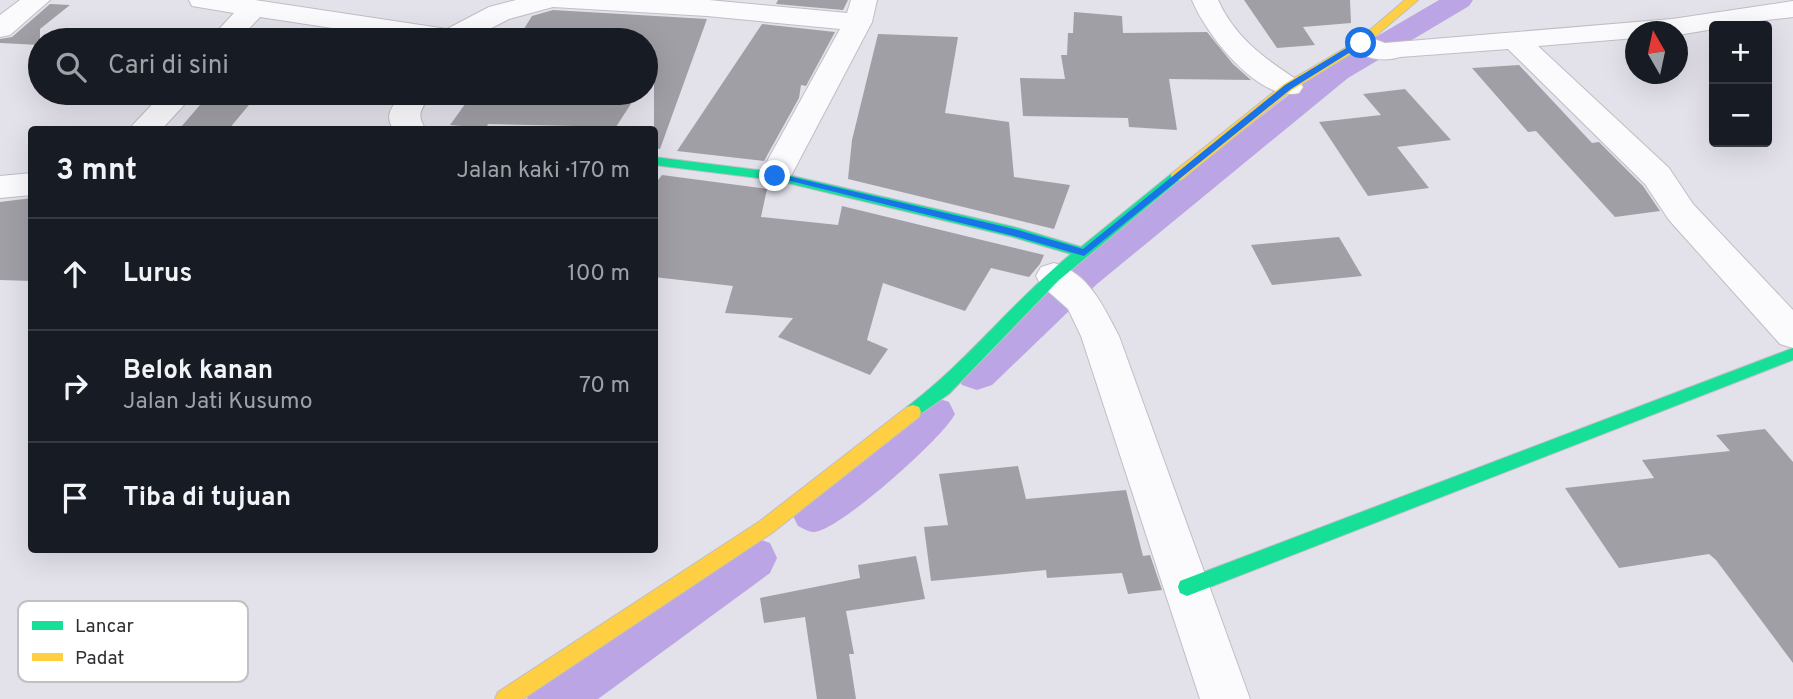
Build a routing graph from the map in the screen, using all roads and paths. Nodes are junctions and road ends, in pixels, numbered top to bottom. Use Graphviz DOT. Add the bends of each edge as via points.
graph roads {
  1 [pos="37,0"];
  2 [pos="202,0"];
  3 [pos="546,0"];
  4 [pos="559,0"];
  5 [pos="1205,0"];
  6 [pos="1412,0"];
  7 [pos="253,9"];
  8 [pos="1793,9"];
  9 [pos="861,11"];
  10 [pos="235,28"];
  11 [pos="378,28"];
  12 [pos="471,28"];
  13 [pos="0,29"];
  14 [pos="1516,41"];
  15 [pos="1372,48"];
  16 [pos="1288,87"];
  17 [pos="168,105"];
  18 [pos="409,105"];
  19 [pos="147,126"];
  20 [pos="408,126"];
  21 [pos="658,161"];
  22 [pos="775,176"];
  23 [pos="28,184"];
  24 [pos="0,187"];
  25 [pos="1084,253"];
  26 [pos="1066,287"];
  27 [pos="1793,334"];
  28 [pos="1793,354"];
  29 [pos="1188,587"];
  30 [pos="505,699"];
  31 [pos="1225,699"];
  1 -- 13 [label="street"];
  2 -- 7 [label="street"];
  3 -- 12 [label="street" via="499,13"];
  4 -- 9 [label="street"];
  5 -- 16 [label="street" via="1219,32 1252,64"];
  6 -- 15 [label="street"];
  7 -- 10 [label="street"];
  7 -- 11 [label="street"];
  8 -- 14 [label="street" via="1672,27"];
  9 -- 22 [label="street"];
  14 -- 15 [label="street"];
  14 -- 27 [label="street" via="1657,177 1681,212"];
  15 -- 16 [label="street"];
  16 -- 25 [label="street"];
  17 -- 19 [label="street"];
  18 -- 20 [label="street" via="404,113"];
  21 -- 22 [label="street"];
  22 -- 25 [label="street"];
  23 -- 24 [label="street"];
  25 -- 26 [label="street"];
  26 -- 29 [label="street" via="1100,336"];
  26 -- 30 [label="street" via="766,527"];
  28 -- 29 [label="street"];
  29 -- 31 [label="street"];
}
